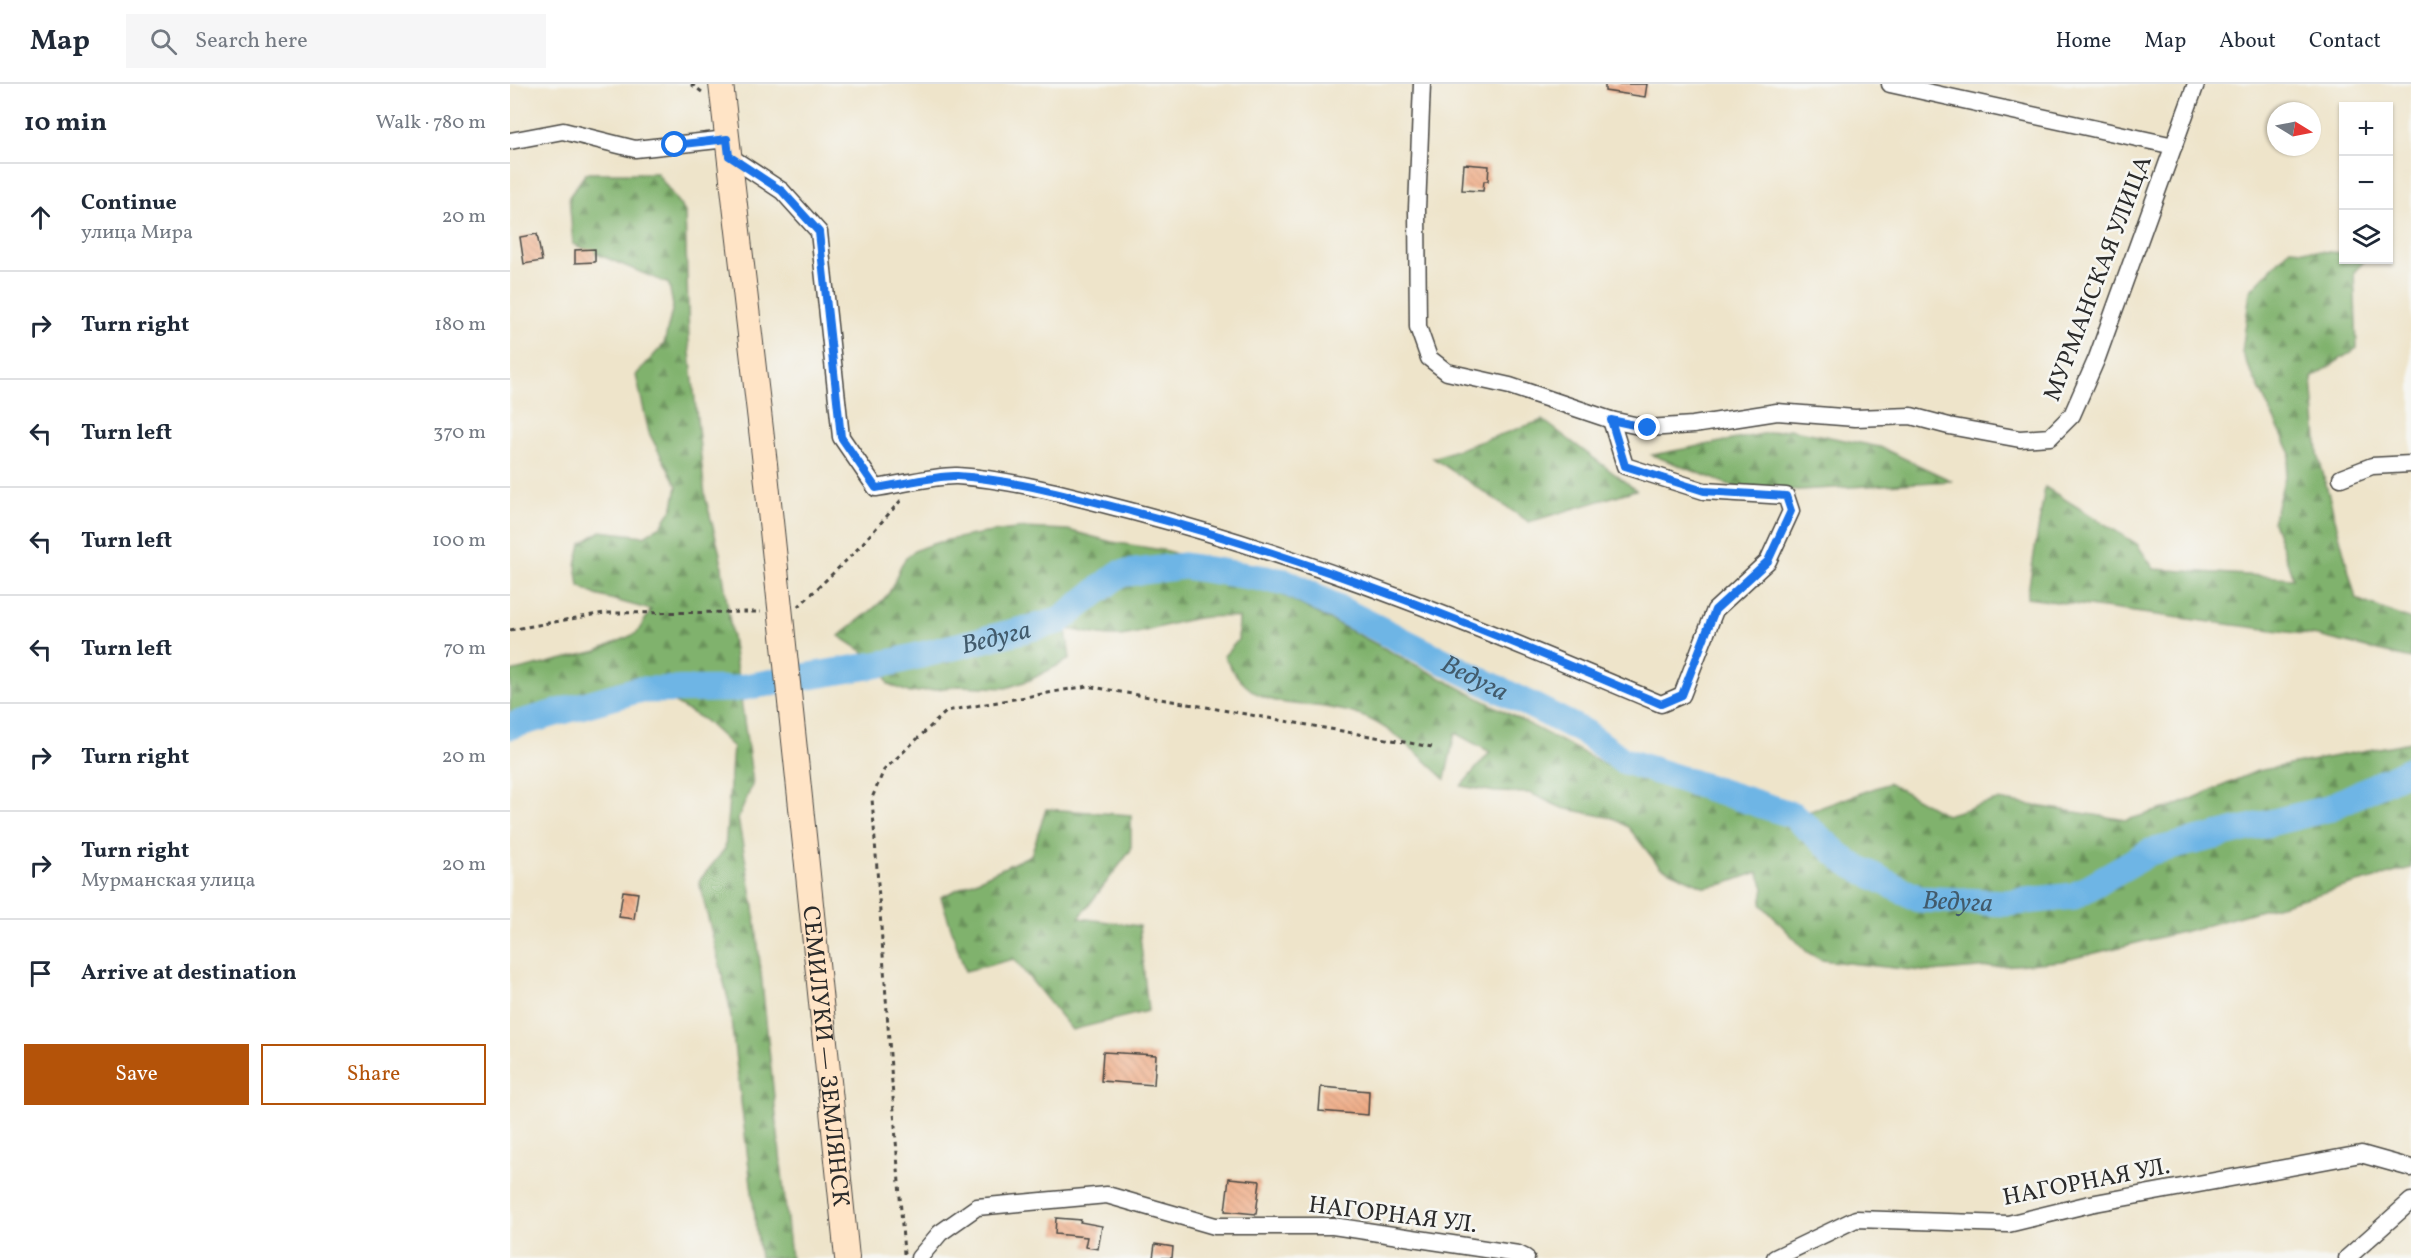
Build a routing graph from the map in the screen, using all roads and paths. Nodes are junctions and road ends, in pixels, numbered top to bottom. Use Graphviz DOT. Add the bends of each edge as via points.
graph roads {
  1 [pos="721,84"];
  2 [pos="1422,84"];
  3 [pos="1890,84"];
  4 [pos="2196,84"];
  5 [pos="510,141"];
  6 [pos="2174,146"];
  7 [pos="728,148"];
  8 [pos="1611,420"];
  9 [pos="2411,464"];
  10 [pos="2341,478"];
  11 [pos="917,482"];
  12 [pos="770,612"];
  13 [pos="792,613"];
  14 [pos="510,630"];
  15 [pos="1432,747"];
  16 [pos="2411,1168"];
  17 [pos="2411,1201"];
  18 [pos="1464,1252"];
  19 [pos="846,1258"];
  20 [pos="904,1258"];
  21 [pos="919,1258"];
  22 [pos="1526,1258"];
  23 [pos="1775,1258"];
  24 [pos="2347,1258"];
  1 -- 7 [label="main road, СЕМИЛУКИ — ЗЕМЛЯНСК"];
  2 -- 8 [label="street, МУРМАНСКАЯ УЛИЦА" via="1418,327 1429,358 1447,372 1510,386"];
  3 -- 6 [label="street"];
  4 -- 6 [label="street, МУРМАНСКАЯ УЛИЦА"];
  5 -- 7 [label="street" via="563,130 635,149"];
  6 -- 8 [label="street, МУРМАНСКАЯ УЛИЦА" via="2097,358 2072,416 2050,437 2020,439 1911,416 1855,418 1777,412 1648,428"];
  7 -- 11 [label="street" via="782,191 819,232 841,437 876,488"];
  7 -- 19 [label="main road, СЕМИЛУКИ — ЗЕМЛЯНСК, bridge" via="765,464"];
  8 -- 11 [label="street" via="1625,466 1704,491 1786,496 1791,511 1768,561 1715,610 1682,695 1661,704 1383,592 1216,533 1034,486 954,476"];
  9 -- 10 [label="street" via="2372,466"];
  11 -- 13 [label="path" via="853,554"];
  12 -- 14 [label="path" via="604,613"];
  15 -- 20 [label="path" via="1087,686 947,711 884,770 873,798"];
  16 -- 23 [label="street, НАГОРНАЯ УЛ." via="2361,1154 2090,1204 2008,1224 1856,1219"];
  17 -- 24 [label="street"];
  18 -- 21 [label="street, НАГОРНАЯ УЛ." via="1333,1226 1215,1226 1107,1195 977,1207 940,1233"];
  18 -- 22 [label="street, НАГОРНАЯ УЛ." via="1518,1254"];
}
